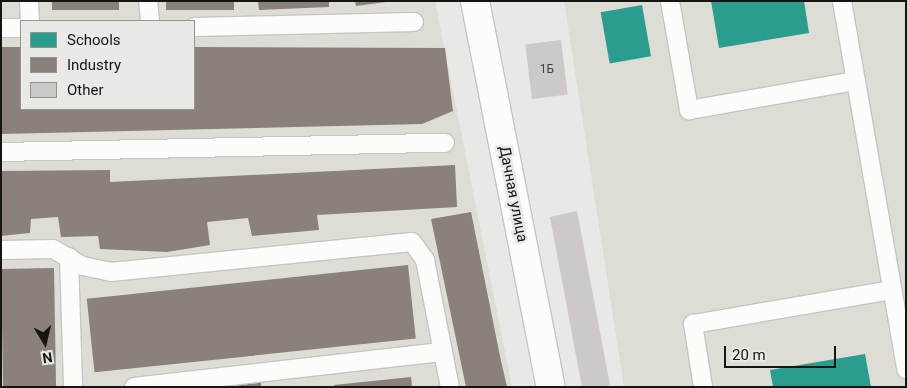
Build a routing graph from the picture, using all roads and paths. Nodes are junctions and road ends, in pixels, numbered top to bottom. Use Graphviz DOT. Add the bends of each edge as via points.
graph roads {
  1 [pos="29,1"];
  2 [pos="148,1"];
  3 [pos="476,1"];
  4 [pos="670,1"];
  5 [pos="842,1"];
  6 [pos="30,20"];
  7 [pos="150,20"];
  8 [pos="414,22"];
  9 [pos="195,27"];
  10 [pos="1,28"];
  11 [pos="20,28"];
  12 [pos="856,81"];
  13 [pos="446,143"];
  14 [pos="1,152"];
  15 [pos="1,250"];
  16 [pos="69,257"];
  17 [pos="892,290"];
  18 [pos="443,352"];
  19 [pos="906,369"];
  20 [pos="73,387"];
  21 [pos="134,387"];
  22 [pos="450,387"];
  23 [pos="551,387"];
  24 [pos="703,387"];
  1 -- 6 [label="lane"];
  2 -- 7 [label="lane"];
  3 -- 23 [label="street, Дачная улица"];
  4 -- 12 [label="lane" via="689,110"];
  5 -- 12 [label="lane"];
  8 -- 9 [label="lane"];
  10 -- 11 [label="lane"];
  12 -- 17 [label="lane"];
  13 -- 14 [label="lane"];
  15 -- 16 [label="lane" via="53,249"];
  16 -- 18 [label="lane" via="98,272 111,272 396,240 412,242 425,260"];
  16 -- 20 [label="lane"];
  17 -- 19 [label="lane"];
  17 -- 24 [label="lane" via="693,324"];
  18 -- 21 [label="lane"];
  18 -- 22 [label="lane"];
}
